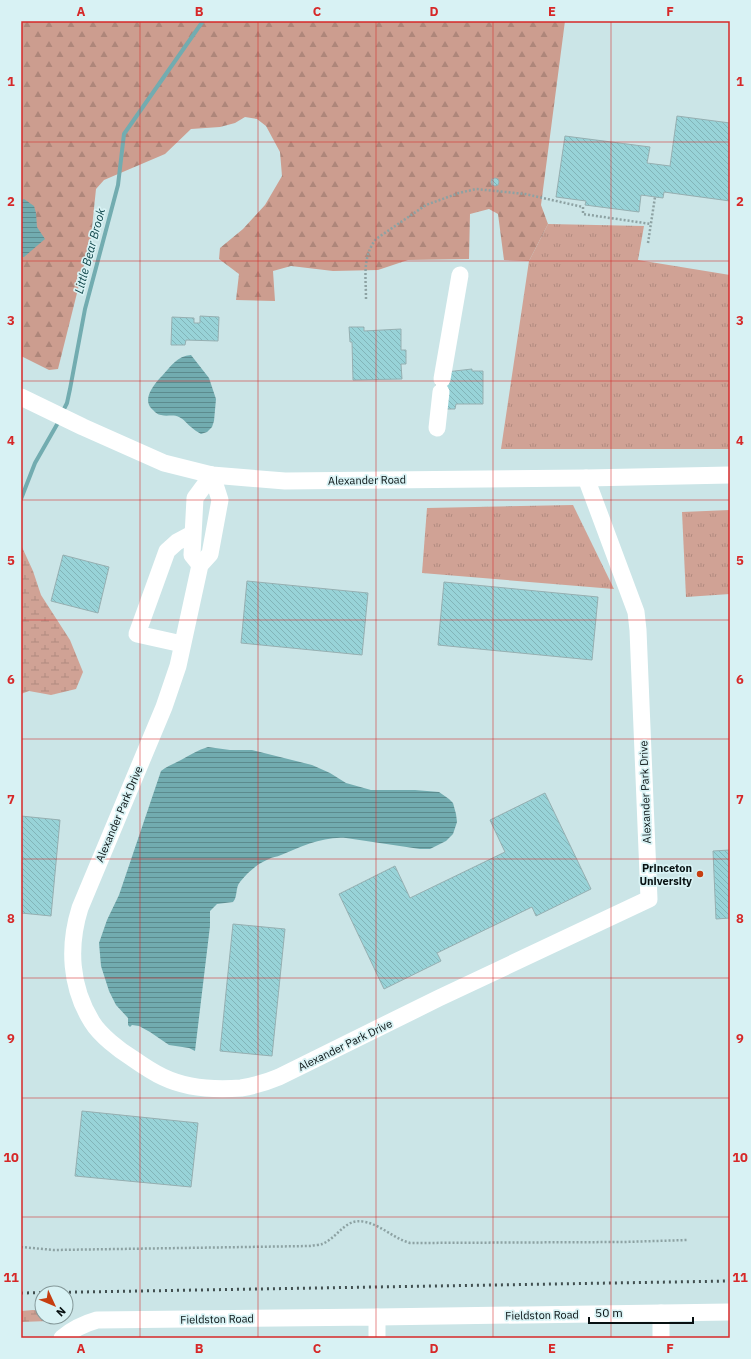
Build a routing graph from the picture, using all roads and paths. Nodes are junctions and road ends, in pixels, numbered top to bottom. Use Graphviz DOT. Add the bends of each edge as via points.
graph roads {
  1 [pos="655,197"];
  2 [pos="651,224"];
  3 [pos="648,244"];
  4 [pos="460,276"];
  5 [pos="366,299"];
  6 [pos="28,400"];
  7 [pos="437,428"];
  8 [pos="212,475"];
  9 [pos="730,475"];
  10 [pos="586,478"];
  11 [pos="192,534"];
  12 [pos="200,565"];
  13 [pos="182,644"];
  14 [pos="688,1240"];
  15 [pos="21,1247"];
  16 [pos="730,1312"];
  17 [pos="661,1313"];
  18 [pos="377,1317"];
  19 [pos="62,1338"];
  20 [pos="377,1338"];
  21 [pos="661,1338"];
  1 -- 2 [label="path"];
  2 -- 3 [label="path"];
  2 -- 5 [label="path" via="583,214 583,207 525,194 476,190 459,192 426,205 376,239 366,256"];
  4 -- 7 [label="street" via="441,385"];
  6 -- 8 [label="street, Alexander Road" via="83,428 164,463"];
  8 -- 10 [label="street, Alexander Road" via="285,481"];
  8 -- 11 [label="street" via="195,498"];
  8 -- 12 [label="street, Alexander Park Drive" via="220,500 210,554"];
  9 -- 10 [label="street, Alexander Road"];
  10 -- 13 [label="street, Alexander Park Drive" via="636,612 649,899 279,1077 241,1088 183,1084 163,1077 123,1053 92,1023 76,985 72,964 74,925 164,707 178,666"];
  11 -- 12 [label="street" via="192,555"];
  11 -- 13 [label="street" via="167,551 136,634"];
  12 -- 13 [label="street, Alexander Park Drive"];
  14 -- 15 [label="path" via="414,1244 397,1239 374,1224 356,1221 345,1226 323,1244 310,1246 54,1250"];
  16 -- 17 [label="street, Fieldston Road"];
  17 -- 18 [label="street, Fieldston Road"];
  17 -- 21 [label="street"];
  18 -- 19 [label="street, Fieldston Road" via="97,1320 83,1324"];
  18 -- 20 [label="street"];
}
